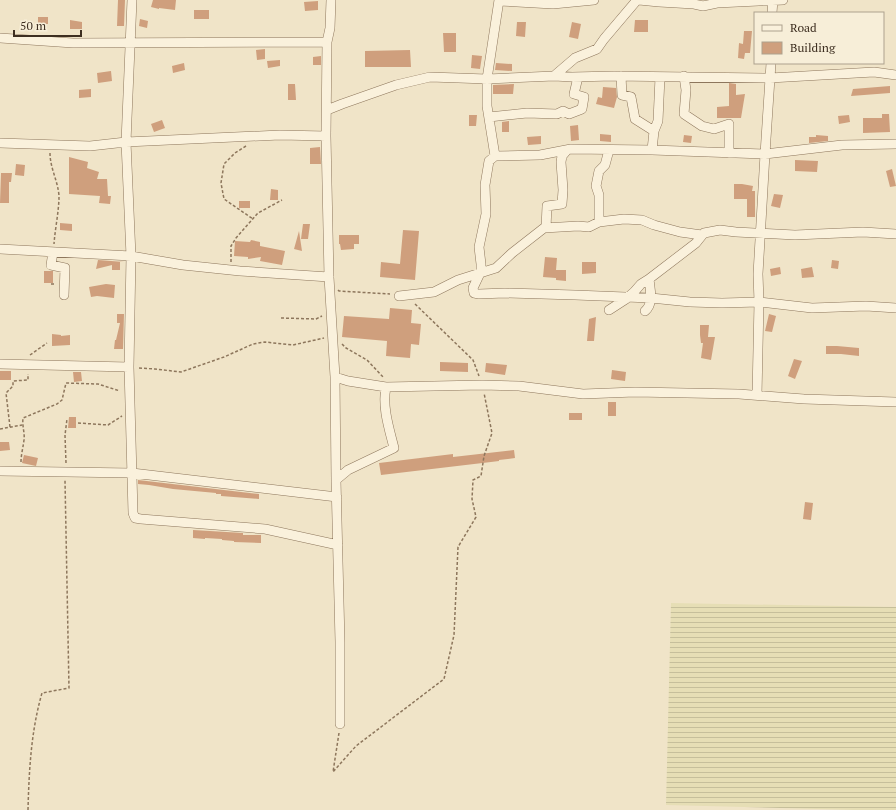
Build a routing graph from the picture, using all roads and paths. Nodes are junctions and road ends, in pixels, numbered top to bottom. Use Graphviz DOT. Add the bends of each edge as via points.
graph roads {
  1 [pos="132,0"];
  2 [pos="331,0"];
  3 [pos="499,0"];
  4 [pos="594,0"];
  5 [pos="638,0"];
  6 [pos="773,0"];
  7 [pos="783,0"];
  8 [pos="772,12"];
  9 [pos="0,38"];
  10 [pos="327,42"];
  11 [pos="131,43"];
  12 [pos="771,64"];
  13 [pos="896,75"];
  14 [pos="554,76"];
  15 [pos="621,76"];
  16 [pos="684,76"];
  17 [pos="578,77"];
  18 [pos="660,77"];
  19 [pos="770,78"];
  20 [pos="487,79"];
  21 [pos="327,110"];
  22 [pos="489,117"];
  23 [pos="654,131"];
  24 [pos="326,136"];
  25 [pos="126,142"];
  26 [pos="0,143"];
  27 [pos="50,144"];
  28 [pos="896,144"];
  29 [pos="250,145"];
  30 [pos="567,150"];
  31 [pos="609,150"];
  32 [pos="652,150"];
  33 [pos="729,153"];
  34 [pos="765,154"];
  35 [pos="495,156"];
  36 [pos="282,200"];
  37 [pos="253,219"];
  38 [pos="598,222"];
  39 [pos="546,228"];
  40 [pos="760,233"];
  41 [pos="896,234"];
  42 [pos="702,235"];
  43 [pos="0,249"];
  44 [pos="53,252"];
  45 [pos="131,256"];
  46 [pos="232,270"];
  47 [pos="480,273"];
  48 [pos="329,277"];
  49 [pos="649,279"];
  50 [pos="64,295"];
  51 [pos="399,296"];
  52 [pos="628,298"];
  53 [pos="651,298"];
  54 [pos="759,302"];
  55 [pos="414,303"];
  56 [pos="896,308"];
  57 [pos="609,310"];
  58 [pos="331,311"];
  59 [pos="645,311"];
  60 [pos="281,318"];
  61 [pos="332,336"];
  62 [pos="46,343"];
  63 [pos="0,364"];
  64 [pos="28,364"];
  65 [pos="129,367"];
  66 [pos="335,377"];
  67 [pos="482,385"];
  68 [pos="386,387"];
  69 [pos="130,394"];
  70 [pos="757,396"];
  71 [pos="896,402"];
  72 [pos="130,410"];
  73 [pos="67,418"];
  74 [pos="78,422"];
  75 [pos="22,425"];
  76 [pos="10,427"];
  77 [pos="0,430"];
  78 [pos="0,470"];
  79 [pos="22,471"];
  80 [pos="65,472"];
  81 [pos="132,472"];
  82 [pos="336,480"];
  83 [pos="337,497"];
  84 [pos="338,545"];
  85 [pos="340,724"];
  86 [pos="28,810"];
  1 -- 11 [label="street"];
  2 -- 10 [label="street"];
  3 -- 4 [label="street" via="553,4"];
  3 -- 20 [label="street"];
  5 -- 6 [label="street" via="703,6"];
  5 -- 14 [label="street" via="598,49 575,58"];
  6 -- 7 [label="street"];
  6 -- 8 [label="street"];
  9 -- 11 [label="street" via="73,44"];
  10 -- 11 [label="street"];
  10 -- 21 [label="street"];
  11 -- 25 [label="street"];
  12 -- 19 [label="street"];
  13 -- 19 [label="street" via="874,72"];
  14 -- 17 [label="street"];
  14 -- 20 [label="street"];
  15 -- 17 [label="street"];
  15 -- 18 [label="street"];
  15 -- 23 [label="street" via="622,95 631,98 635,118"];
  16 -- 18 [label="street"];
  16 -- 19 [label="street"];
  16 -- 33 [label="street" via="684,114 702,126 714,129 729,124"];
  17 -- 22 [label="street" via="574,94 584,97 582,109 569,114 563,111 558,114 527,113"];
  18 -- 23 [label="street" via="658,121"];
  19 -- 34 [label="street"];
  20 -- 21 [label="street" via="430,77 396,85"];
  20 -- 22 [label="street"];
  21 -- 24 [label="street"];
  22 -- 35 [label="street"];
  23 -- 32 [label="street"];
  24 -- 25 [label="street" via="280,135"];
  24 -- 48 [label="street"];
  25 -- 27 [label="street" via="90,146"];
  25 -- 45 [label="street"];
  26 -- 27 [label="street"];
  27 -- 44 [label="path" via="50,159 59,197"];
  28 -- 34 [label="street" via="842,145"];
  29 -- 37 [label="path" via="224,164 221,183 224,199"];
  30 -- 31 [label="street"];
  30 -- 35 [label="street" via="540,155"];
  30 -- 39 [label="street" via="561,162 562,204 547,206"];
  31 -- 32 [label="street"];
  31 -- 38 [label="street" via="605,165 599,171 596,186 599,195"];
  32 -- 33 [label="street"];
  33 -- 34 [label="street"];
  34 -- 40 [label="street"];
  35 -- 47 [label="street" via="488,161 485,185 486,214 479,246"];
  36 -- 37 [label="path" via="258,213"];
  37 -- 46 [label="path" via="230,246"];
  38 -- 39 [label="street" via="589,227"];
  38 -- 42 [label="street" via="642,220 680,232"];
  39 -- 47 [label="street" via="496,268"];
  40 -- 41 [label="street"];
  40 -- 42 [label="street" via="720,230"];
  40 -- 54 [label="street"];
  42 -- 49 [label="street" via="696,243"];
  43 -- 44 [label="street"];
  44 -- 45 [label="street"];
  44 -- 50 [label="street" via="51,265 65,268"];
  45 -- 46 [label="street"];
  45 -- 65 [label="street"];
  46 -- 48 [label="street"];
  47 -- 51 [label="street" via="434,292"];
  47 -- 52 [label="street" via="473,288 474,293"];
  48 -- 51 [label="path" via="339,291"];
  48 -- 58 [label="street"];
  49 -- 52 [label="street"];
  49 -- 53 [label="street"];
  52 -- 53 [label="street"];
  52 -- 57 [label="street"];
  53 -- 54 [label="street" via="690,302"];
  53 -- 59 [label="street" via="649,308"];
  54 -- 56 [label="street" via="812,308"];
  54 -- 70 [label="street"];
  55 -- 67 [label="path" via="473,360"];
  58 -- 60 [label="path" via="316,319"];
  58 -- 61 [label="street"];
  61 -- 65 [label="path" via="293,345 265,342 253,344 181,372"];
  61 -- 66 [label="street"];
  61 -- 68 [label="path" via="367,360 384,377"];
  62 -- 64 [label="path" via="28,357"];
  63 -- 64 [label="street"];
  64 -- 65 [label="street"];
  64 -- 76 [label="path" via="28,380 13,381 13,386 6,393"];
  65 -- 69 [label="street"];
  66 -- 68 [label="street"];
  66 -- 82 [label="street"];
  67 -- 68 [label="street"];
  67 -- 70 [label="street" via="519,386 583,394 635,392"];
  67 -- 85 [label="path" via="492,433 484,456 481,476 473,480 472,499 476,517 458,547 454,635 444,678 356,746 333,772"];
  68 -- 82 [label="street" via="386,415 394,448 348,470"];
  69 -- 72 [label="street"];
  69 -- 75 [label="path" via="98,384 66,383 62,400 23,418"];
  70 -- 71 [label="street"];
  72 -- 74 [label="path" via="108,425"];
  72 -- 81 [label="street"];
  73 -- 80 [label="path"];
  75 -- 76 [label="path"];
  75 -- 79 [label="path"];
  76 -- 77 [label="path"];
  78 -- 79 [label="street"];
  79 -- 80 [label="street"];
  80 -- 81 [label="street"];
  80 -- 86 [label="path" via="69,688 42,693 30,765"];
  81 -- 83 [label="street"];
  81 -- 84 [label="street" via="135,518 265,529"];
  82 -- 83 [label="street"];
  83 -- 84 [label="street"];
  84 -- 85 [label="street"];
}
